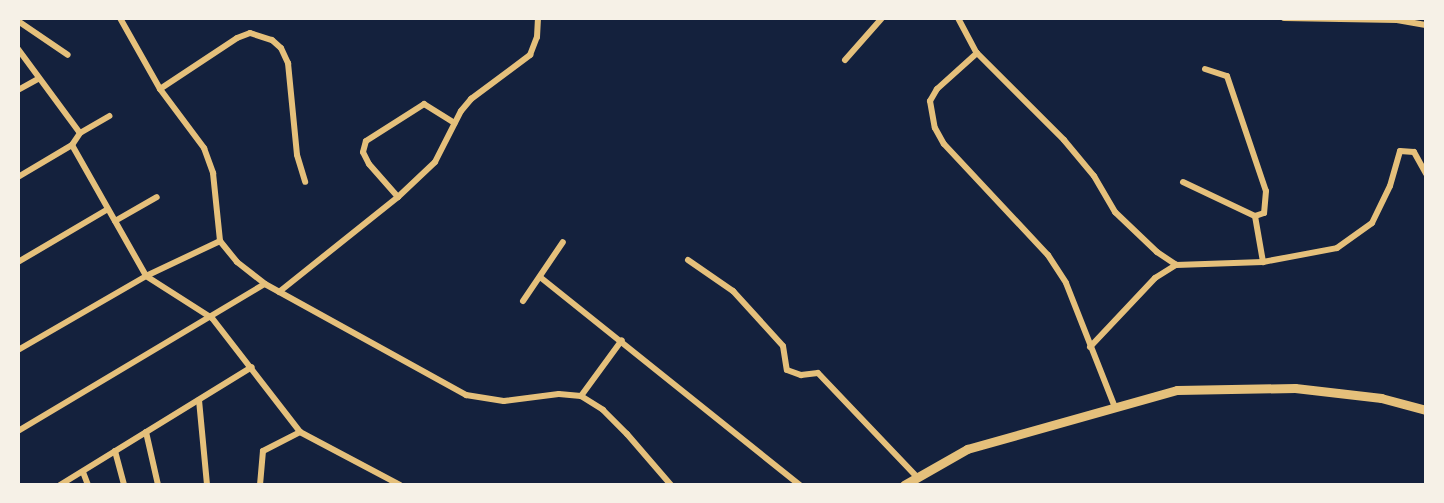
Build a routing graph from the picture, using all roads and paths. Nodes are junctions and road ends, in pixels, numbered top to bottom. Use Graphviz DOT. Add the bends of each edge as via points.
graph roads {
  1 [pos="120,18"];
  2 [pos="538,18"];
  3 [pos="882,18"];
  4 [pos="958,18"];
  5 [pos="1284,19"];
  6 [pos="1392,19"];
  7 [pos="18,21"];
  8 [pos="1426,25"];
  9 [pos="18,49"];
  10 [pos="977,53"];
  11 [pos="68,55"];
  12 [pos="845,60"];
  13 [pos="1205,69"];
  14 [pos="38,79"];
  15 [pos="160,89"];
  16 [pos="18,90"];
  17 [pos="109,116"];
  18 [pos="455,123"];
  19 [pos="80,133"];
  20 [pos="72,145"];
  21 [pos="1426,174"];
  22 [pos="18,177"];
  23 [pos="305,182"];
  24 [pos="1183,182"];
  25 [pos="157,197"];
  26 [pos="398,198"];
  27 [pos="108,209"];
  28 [pos="1255,216"];
  29 [pos="115,221"];
  30 [pos="220,241"];
  31 [pos="563,242"];
  32 [pos="688,260"];
  33 [pos="18,262"];
  34 [pos="1263,262"];
  35 [pos="1176,265"];
  36 [pos="146,276"];
  37 [pos="540,277"];
  38 [pos="265,284"];
  39 [pos="279,292"];
  40 [pos="523,301"];
  41 [pos="212,318"];
  42 [pos="622,340"];
  43 [pos="1090,347"];
  44 [pos="18,350"];
  45 [pos="252,367"];
  46 [pos="581,396"];
  47 [pos="198,400"];
  48 [pos="1114,405"];
  49 [pos="1426,410"];
  50 [pos="18,431"];
  51 [pos="146,432"];
  52 [pos="300,432"];
  53 [pos="115,451"];
  54 [pos="83,472"];
  55 [pos="916,476"];
  56 [pos="60,485"];
  57 [pos="88,485"];
  58 [pos="124,485"];
  59 [pos="158,485"];
  60 [pos="207,485"];
  61 [pos="260,485"];
  62 [pos="400,485"];
  63 [pos="671,485"];
  64 [pos="800,485"];
  65 [pos="904,485"];
  1 -- 15 [label="street"];
  2 -- 18 [label="street" via="537,37 523,64 471,99"];
  3 -- 12 [label="street"];
  4 -- 10 [label="street"];
  5 -- 6 [label="street"];
  6 -- 8 [label="street"];
  7 -- 11 [label="street"];
  9 -- 14 [label="street"];
  10 -- 35 [label="street" via="1064,140 1130,229"];
  10 -- 43 [label="street" via="936,89 930,101 935,128 944,144 1048,255 1066,283"];
  13 -- 28 [label="street" via="1227,76 1266,191 1264,213"];
  14 -- 16 [label="street"];
  14 -- 19 [label="street"];
  15 -- 23 [label="street" via="237,38 250,33 272,40 288,63 297,155"];
  15 -- 30 [label="street" via="204,148 213,173"];
  17 -- 19 [label="street"];
  18 -- 26 [label="street" via="435,162"];
  18 -- 26 [label="street" via="424,104 366,141 363,152 369,164"];
  19 -- 20 [label="street"];
  20 -- 22 [label="street"];
  20 -- 27 [label="street"];
  21 -- 34 [label="street" via="1414,153 1407,149 1398,154 1383,204 1357,237 1315,255"];
  24 -- 28 [label="street"];
  25 -- 29 [label="street"];
  26 -- 39 [label="street"];
  27 -- 29 [label="street"];
  27 -- 33 [label="street"];
  28 -- 34 [label="street"];
  29 -- 36 [label="street"];
  30 -- 36 [label="street"];
  30 -- 38 [label="street" via="237,262"];
  31 -- 37 [label="street"];
  32 -- 55 [label="street" via="734,291 783,346 788,370 801,375 818,374"];
  34 -- 35 [label="street"];
  35 -- 43 [label="street" via="1155,278"];
  36 -- 41 [label="street"];
  36 -- 44 [label="street"];
  37 -- 40 [label="street"];
  37 -- 42 [label="street"];
  38 -- 39 [label="street"];
  38 -- 41 [label="street"];
  39 -- 46 [label="street" via="466,395 504,400 559,394"];
  41 -- 45 [label="street"];
  41 -- 50 [label="street"];
  42 -- 46 [label="street"];
  42 -- 64 [label="street"];
  43 -- 48 [label="street"];
  45 -- 47 [label="street"];
  45 -- 52 [label="street"];
  46 -- 63 [label="street" via="603,410"];
  47 -- 51 [label="street"];
  47 -- 60 [label="street"];
  48 -- 49 [label="street" via="1177,390 1216,386 1295,388 1381,398"];
  48 -- 55 [label="street" via="967,449"];
  51 -- 53 [label="street"];
  51 -- 59 [label="street"];
  52 -- 61 [label="street" via="263,451"];
  52 -- 62 [label="street"];
  53 -- 54 [label="street"];
  53 -- 58 [label="street"];
  54 -- 56 [label="street"];
  54 -- 57 [label="street"];
  55 -- 65 [label="street"];
}
